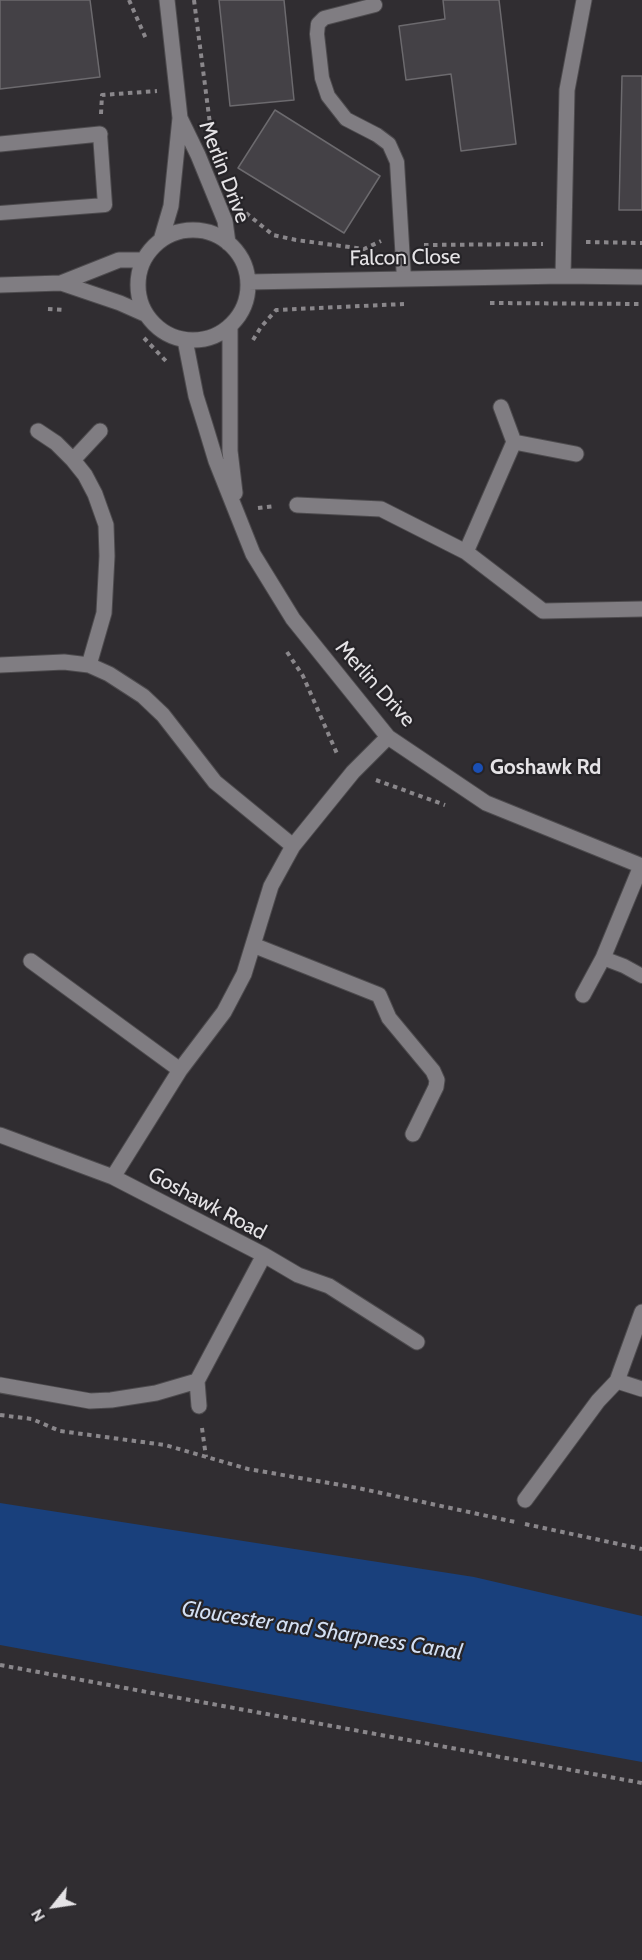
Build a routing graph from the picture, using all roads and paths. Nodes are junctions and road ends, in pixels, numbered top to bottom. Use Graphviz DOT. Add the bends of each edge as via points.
graph roads {
  1 [pos="129,0"];
  2 [pos="167,0"];
  3 [pos="194,0"];
  4 [pos="584,0"];
  5 [pos="375,5"];
  6 [pos="151,50"];
  7 [pos="157,82"];
  8 [pos="157,91"];
  9 [pos="158,100"];
  10 [pos="180,118"];
  11 [pos="211,130"];
  12 [pos="100,134"];
  13 [pos="0,144"];
  14 [pos="244,210"];
  15 [pos="0,213"];
  16 [pos="161,240"];
  17 [pos="228,243"];
  18 [pos="403,243"];
  19 [pos="564,243"];
  20 [pos="642,243"];
  21 [pos="143,260"];
  22 [pos="563,276"];
  23 [pos="642,277"];
  24 [pos="404,279"];
  25 [pos="248,282"];
  26 [pos="61,283"];
  27 [pos="0,285"];
  28 [pos="486,303"];
  29 [pos="416,304"];
  30 [pos="642,304"];
  31 [pos="43,308"];
  32 [pos="76,312"];
  33 [pos="147,315"];
  34 [pos="230,326"];
  35 [pos="135,331"];
  36 [pos="184,339"];
  37 [pos="230,356"];
  38 [pos="189,361"];
  39 [pos="501,407"];
  40 [pos="38,430"];
  41 [pos="100,431"];
  42 [pos="514,442"];
  43 [pos="576,454"];
  44 [pos="73,460"];
  45 [pos="297,505"];
  46 [pos="237,511"];
  47 [pos="466,552"];
  48 [pos="642,609"];
  49 [pos="0,665"];
  50 [pos="89,665"];
  51 [pos="388,737"];
  52 [pos="293,846"];
  53 [pos="641,866"];
  54 [pos="253,945"];
  55 [pos="603,958"];
  56 [pos="32,961"];
  57 [pos="642,976"];
  58 [pos="583,995"];
  59 [pos="180,1070"];
  60 [pos="0,1134"];
  61 [pos="413,1134"];
  62 [pos="113,1177"];
  63 [pos="264,1255"];
  64 [pos="642,1312"];
  65 [pos="417,1342"];
  66 [pos="197,1380"];
  67 [pos="617,1381"];
  68 [pos="0,1384"];
  69 [pos="642,1389"];
  70 [pos="199,1406"];
  71 [pos="0,1415"];
  72 [pos="206,1457"];
  73 [pos="525,1500"];
  74 [pos="642,1549"];
  75 [pos="0,1665"];
  76 [pos="642,1783"];
  1 -- 6 [label="path"];
  2 -- 10 [label="street, Merlin Drive"];
  3 -- 11 [label="path"];
  4 -- 19 [label="street" via="567,90"];
  5 -- 18 [label="lane" via="324,18 318,24 318,45 322,78 337,109 346,119 389,144 394,153"];
  7 -- 8 [label="path"];
  8 -- 9 [label="path"];
  8 -- 12 [label="path" via="102,95"];
  10 -- 16 [label="street, Merlin Drive" via="171,206"];
  10 -- 17 [label="street, Merlin Drive" via="225,221"];
  12 -- 13 [label="street"];
  12 -- 15 [label="lane" via="105,205"];
  14 -- 18 [label="path" via="273,235 296,240 364,249 379,241"];
  16 -- 17 [label="street" via="177,232 195,230 212,233"];
  16 -- 21 [label="street"];
  17 -- 25 [label="street" via="245,267"];
  18 -- 19 [label="path"];
  18 -- 24 [label="lane"];
  19 -- 20 [label="path"];
  19 -- 22 [label="street"];
  21 -- 26 [label="street" via="119,260"];
  21 -- 33 [label="street" via="138,278 139,297"];
  22 -- 23 [label="street, Falcon Close"];
  22 -- 24 [label="street, Falcon Close"];
  24 -- 25 [label="street, Falcon Close"];
  25 -- 34 [label="street" via="247,298"];
  26 -- 27 [label="street"];
  26 -- 33 [label="street"];
  28 -- 30 [label="path"];
  29 -- 37 [label="path" via="276,310 253,340 250,353"];
  31 -- 32 [label="path"];
  33 -- 36 [label="street" via="157,327"];
  34 -- 36 [label="street" via="201,340"];
  34 -- 37 [label="street, Merlin Drive"];
  35 -- 38 [label="path" via="169,365"];
  36 -- 38 [label="street, Merlin Drive"];
  37 -- 46 [label="street, Merlin Drive" via="230,451"];
  38 -- 46 [label="street, Merlin Drive" via="206,428"];
  39 -- 42 [label="street"];
  40 -- 44 [label="street"];
  41 -- 44 [label="street"];
  42 -- 43 [label="street"];
  42 -- 47 [label="street"];
  44 -- 50 [label="street" via="95,494 106,525 104,613"];
  45 -- 47 [label="street" via="381,509"];
  46 -- 51 [label="street, Merlin Drive" via="253,554 293,619"];
  47 -- 48 [label="street" via="543,611"];
  49 -- 50 [label="street"];
  50 -- 52 [label="street" via="143,696 163,715 215,782"];
  51 -- 52 [label="street, Goshawk Road" via="353,772"];
  51 -- 53 [label="street, Merlin Drive" via="486,803"];
  52 -- 54 [label="street, Goshawk Road" via="271,886"];
  53 -- 55 [label="street, Merlin Drive"];
  54 -- 59 [label="street, Goshawk Road" via="244,974 224,1012"];
  54 -- 61 [label="street" via="379,995 389,1018 433,1071 436,1080"];
  55 -- 57 [label="lane"];
  55 -- 58 [label="street, Merlin Drive"];
  56 -- 59 [label="street"];
  59 -- 62 [label="street, Goshawk Road"];
  60 -- 62 [label="street, Goshawk Road"];
  62 -- 63 [label="street, Goshawk Road"];
  63 -- 65 [label="street" via="298,1275 328,1286"];
  63 -- 66 [label="street, Goshawk Road"];
  64 -- 67 [label="street"];
  66 -- 68 [label="street" via="156,1393 90,1401"];
  66 -- 70 [label="street"];
  67 -- 69 [label="street"];
  67 -- 73 [label="street"];
  70 -- 72 [label="path"];
  71 -- 72 [label="path" via="32,1419 60,1431 165,1445"];
  72 -- 74 [label="path" via="248,1469 358,1488"];
  75 -- 76 [label="path"];
}
